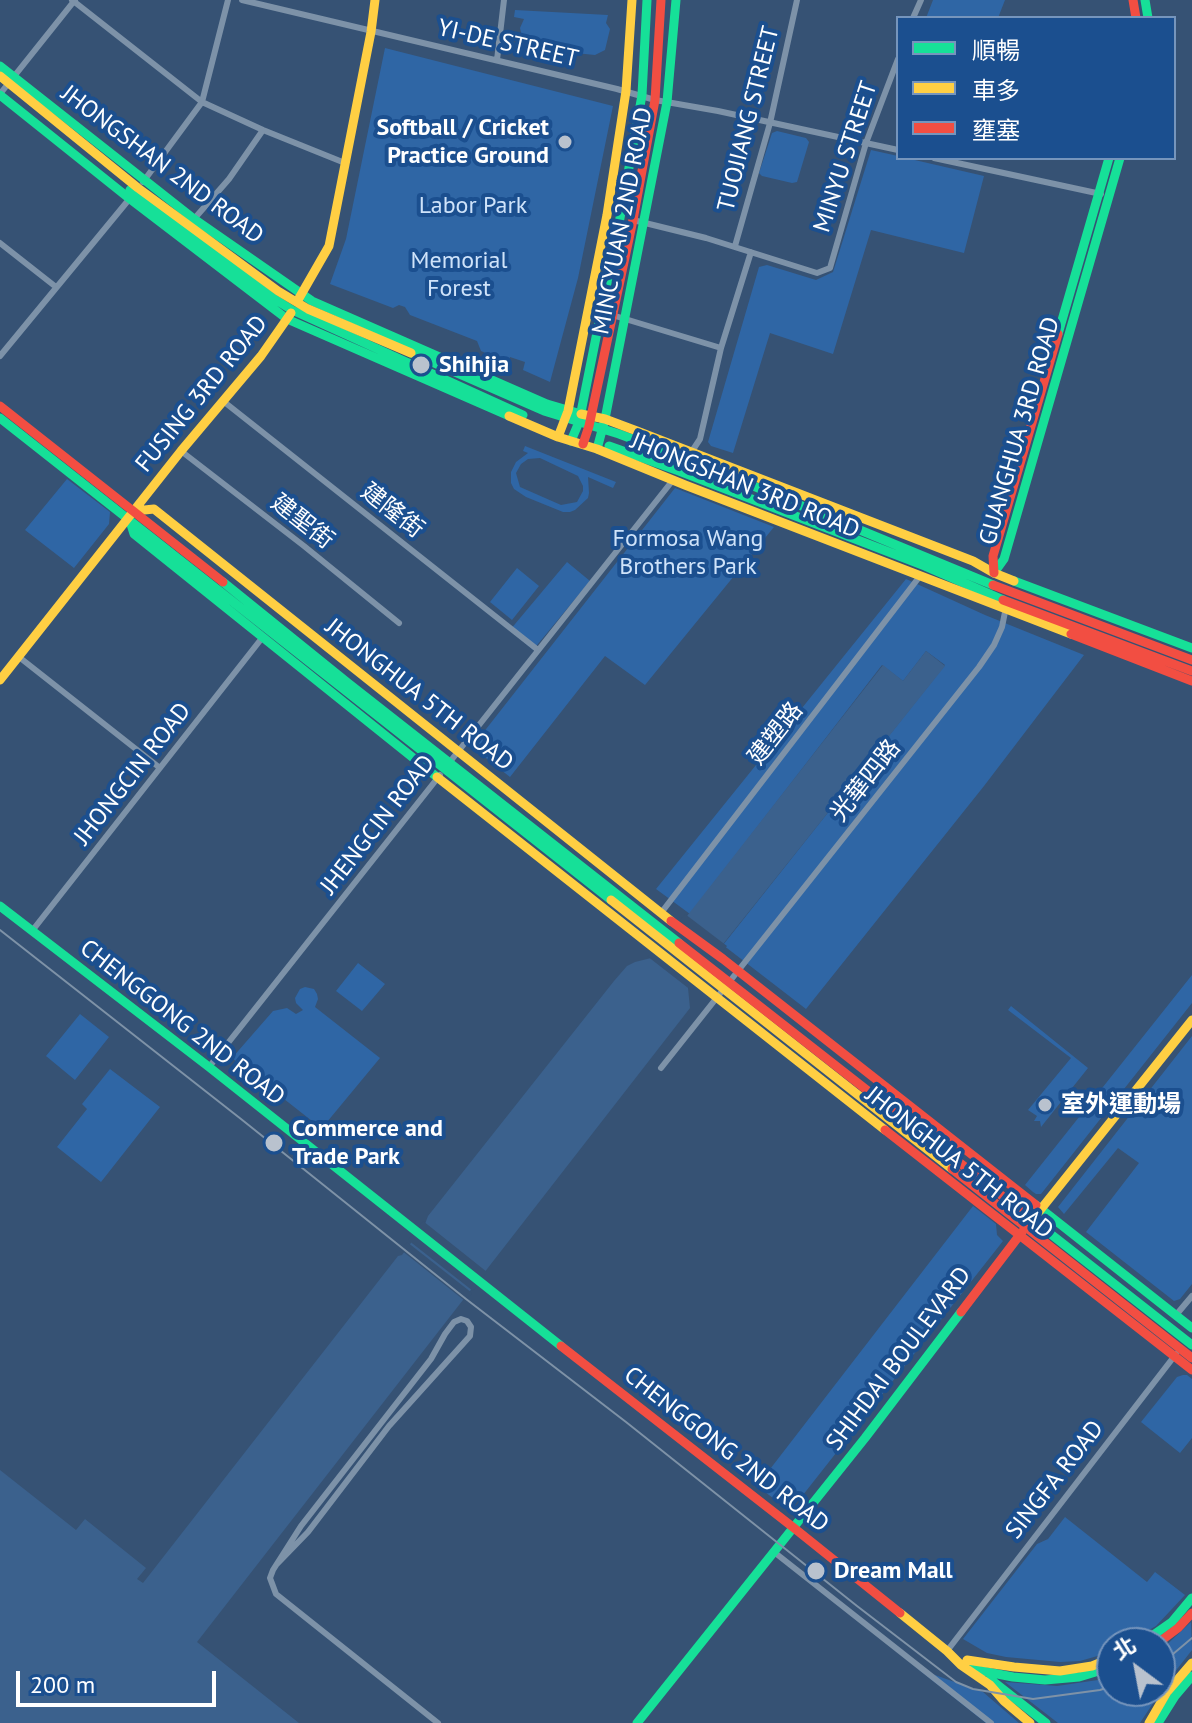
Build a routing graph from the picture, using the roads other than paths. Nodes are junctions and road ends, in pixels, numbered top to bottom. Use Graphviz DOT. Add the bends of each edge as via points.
graph roads {
  1 [pos="74,0"];
  2 [pos="228,0"];
  3 [pos="242,0"];
  4 [pos="375,0"];
  5 [pos="504,0"];
  6 [pos="632,0"];
  7 [pos="647,0"];
  8 [pos="661,0"];
  9 [pos="676,0"];
  10 [pos="797,0"];
  11 [pos="371,32"];
  12 [pos="497,60"];
  13 [pos="896,64"];
  14 [pos="0,66"];
  15 [pos="4,85"];
  16 [pos="626,91"];
  17 [pos="642,95"];
  18 [pos="655,100"];
  19 [pos="202,102"];
  20 [pos="667,102"];
  21 [pos="770,123"];
  22 [pos="263,130"];
  23 [pos="866,143"];
  24 [pos="896,150"];
  25 [pos="943,160"];
  26 [pos="1109,160"];
  27 [pos="1119,160"];
  28 [pos="345,163"];
  29 [pos="137,190"];
  30 [pos="1104,195"];
  31 [pos="194,219"];
  32 [pos="637,221"];
  33 [pos="0,243"];
  34 [pos="735,246"];
  35 [pos="751,252"];
  36 [pos="56,287"];
  37 [pos="294,306"];
  38 [pos="612,315"];
  39 [pos="624,319"];
  40 [pos="721,348"];
  41 [pos="0,356"];
  42 [pos="223,401"];
  43 [pos="0,406"];
  44 [pos="566,415"];
  45 [pos="0,418"];
  46 [pos="605,419"];
  47 [pos="585,420"];
  48 [pos="602,430"];
  49 [pos="559,434"];
  50 [pos="572,438"];
  51 [pos="584,441"];
  52 [pos="597,445"];
  53 [pos="181,451"];
  54 [pos="690,456"];
  55 [pos="676,476"];
  56 [pos="132,515"];
  57 [pos="994,573"];
  58 [pos="920,576"];
  59 [pos="999,588"];
  60 [pos="1006,605"];
  61 [pos="399,623"];
  62 [pos="262,638"];
  63 [pos="1192,648"];
  64 [pos="538,650"];
  65 [pos="19,657"];
  66 [pos="1192,660"];
  67 [pos="1192,671"];
  68 [pos="0,680"];
  69 [pos="1192,681"];
  70 [pos="458,752"];
  71 [pos="448,765"];
  72 [pos="160,768"];
  73 [pos="438,778"];
  74 [pos="0,906"];
  75 [pos="661,913"];
  76 [pos="32,931"];
  77 [pos="738,972"];
  78 [pos="727,985"];
  79 [pos="717,998"];
  80 [pos="1192,1020"];
  81 [pos="209,1067"];
  82 [pos="661,1068"];
  83 [pos="882,1107"];
  84 [pos="872,1121"];
  85 [pos="1040,1209"];
  86 [pos="1026,1227"];
  87 [pos="1192,1296"];
  88 [pos="1176,1315"];
  89 [pos="1186,1341"];
  90 [pos="1192,1358"];
  91 [pos="1192,1370"];
  92 [pos="794,1528"];
  93 [pos="774,1552"];
  94 [pos="277,1564"];
  95 [pos="1190,1606"];
  96 [pos="1165,1627"];
  97 [pos="1176,1630"];
  98 [pos="947,1651"];
  99 [pos="964,1663"];
  100 [pos="1192,1663"];
  101 [pos="1096,1664"];
  102 [pos="980,1672"];
  103 [pos="1096,1672"];
  104 [pos="1192,1676"];
  105 [pos="438,1723"];
  106 [pos="637,1723"];
  107 [pos="991,1723"];
  108 [pos="1030,1723"];
  109 [pos="1046,1723"];
  110 [pos="1149,1723"];
  111 [pos="1158,1723"];
  1 -- 15 [label="street"];
  1 -- 19 [label="street"];
  2 -- 19 [label="street"];
  3 -- 11 [label="street, YI-DE STREET"];
  4 -- 11 [label="street, FUSING 3RD ROAD"];
  5 -- 12 [label="street"];
  6 -- 16 [label="street, MINCYUAN 2ND ROAD"];
  7 -- 17 [label="street, MINCYUAN 2ND ROAD"];
  8 -- 18 [label="street, MINCYUAN 2ND ROAD"];
  9 -- 20 [label="street, MINCYUAN 2ND ROAD"];
  10 -- 21 [label="street, TUOJIANG STREET"];
  11 -- 12 [label="street, YI-DE STREET"];
  11 -- 28 [label="street, FUSING 3RD ROAD"];
  12 -- 16 [label="street, YI-DE STREET"];
  13 -- 23 [label="street, MINYU STREET"];
  14 -- 15 [label="street, JHONGSHAN 2ND ROAD"];
  15 -- 29 [label="street, JHONGSHAN 2ND ROAD"];
  15 -- 29 [label="street, JHONGSHAN 2ND ROAD"];
  16 -- 17 [label="street, YI-DE STREET"];
  16 -- 44 [label="street, MINCYUAN 2ND ROAD"];
  17 -- 18 [label="street, YI-DE STREET"];
  17 -- 47 [label="street, MINCYUAN 2ND ROAD"];
  18 -- 20 [label="street, YI-DE STREET"];
  18 -- 32 [label="street, MINCYUAN 2ND ROAD"];
  19 -- 22 [label="street"];
  19 -- 29 [label="street"];
  20 -- 21 [label="street, YI-DE STREET"];
  20 -- 32 [label="street, MINCYUAN 2ND ROAD"];
  21 -- 23 [label="street, YI-DE STREET"];
  21 -- 34 [label="street, TUOJIANG STREET"];
  22 -- 28 [label="street"];
  22 -- 31 [label="street"];
  23 -- 24 [label="street, YI-DE STREET"];
  23 -- 35 [label="street, MINYU STREET" via="830,268 817,273"];
  25 -- 30 [label="street"];
  26 -- 30 [label="street, GUANGHUA 3RD ROAD"];
  27 -- 30 [label="street, GUANGHUA 3RD ROAD"];
  28 -- 37 [label="street, FUSING 3RD ROAD" via="329,246"];
  29 -- 31 [label="street, JHONGSHAN 2ND ROAD"];
  29 -- 36 [label="street"];
  29 -- 37 [label="street, JHONGSHAN 2ND ROAD"];
  29 -- 37 [label="street, JHONGSHAN 2ND ROAD"];
  30 -- 57 [label="street, GUANGHUA 3RD ROAD" via="993,556"];
  31 -- 37 [label="street, JHONGSHAN 2ND ROAD"];
  32 -- 34 [label="street"];
  32 -- 38 [label="street, MINCYUAN 2ND ROAD"];
  32 -- 39 [label="street, MINCYUAN 2ND ROAD"];
  33 -- 36 [label="street"];
  34 -- 35 [label="street"];
  35 -- 40 [label="street, JHENGCIN ROAD"];
  36 -- 41 [label="street"];
  37 -- 42 [label="street, FUSING 3RD ROAD"];
  37 -- 44 [label="street, JHONGSHAN 3RD ROAD" via="312,301"];
  37 -- 49 [label="street, JHONGSHAN 3RD ROAD"];
  38 -- 39 [label="street"];
  38 -- 47 [label="street, MINCYUAN 2ND ROAD"];
  39 -- 40 [label="street"];
  39 -- 46 [label="street, MINCYUAN 2ND ROAD"];
  40 -- 54 [label="street, JHENGCIN ROAD" via="700,439"];
  42 -- 53 [label="street, FUSING 3RD ROAD"];
  42 -- 64 [label="street, 建隆街"];
  43 -- 56 [label="street, JHONGHUA 5TH ROAD"];
  44 -- 47 [label="street, JHONGSHAN 3RD ROAD"];
  44 -- 49 [label="street, MINCYUAN 2ND ROAD"];
  45 -- 56 [label="street, JHONGHUA 5TH ROAD"];
  46 -- 47 [label="street, JHONGSHAN 3RD ROAD"];
  46 -- 48 [label="street, MINCYUAN 2ND ROAD"];
  46 -- 54 [label="street, JHONGSHAN 3RD ROAD"];
  47 -- 48 [label="street, JHONGSHAN 3RD ROAD"];
  47 -- 50 [label="street, MINCYUAN 2ND ROAD"];
  47 -- 51 [label="street, MINCYUAN 2ND ROAD"];
  48 -- 52 [label="street, MINCYUAN 2ND ROAD"];
  48 -- 54 [label="street, JHONGSHAN 3RD ROAD"];
  49 -- 50 [label="street, JHONGSHAN 3RD ROAD"];
  50 -- 51 [label="street, JHONGSHAN 3RD ROAD"];
  51 -- 52 [label="street, JHONGSHAN 3RD ROAD"];
  52 -- 55 [label="street, JHONGSHAN 3RD ROAD"];
  53 -- 56 [label="street, FUSING 3RD ROAD"];
  53 -- 61 [label="street, 建聖街"];
  54 -- 55 [label="street, JHENGCIN ROAD"];
  54 -- 57 [label="street, JHONGSHAN 3RD ROAD"];
  54 -- 59 [label="street, JHONGSHAN 3RD ROAD"];
  55 -- 58 [label="street, JHONGSHAN 3RD ROAD"];
  55 -- 60 [label="street, JHONGSHAN 3RD ROAD" via="925,566"];
  55 -- 64 [label="street, JHENGCIN ROAD"];
  56 -- 62 [label="street, JHONGHUA 5TH ROAD" via="134,534"];
  56 -- 65 [label="street, FUSING 3RD ROAD"];
  56 -- 70 [label="street, JHONGHUA 5TH ROAD" via="154,509"];
  56 -- 71 [label="street, JHONGHUA 5TH ROAD"];
  57 -- 59 [label="street"];
  57 -- 63 [label="street, JHONGSHAN 3RD ROAD"];
  58 -- 60 [label="street, JHONGSHAN 3RD ROAD"];
  58 -- 75 [label="street, 建塑路"];
  59 -- 60 [label="street"];
  59 -- 66 [label="street, JHONGSHAN 3RD ROAD"];
  60 -- 67 [label="street, JHONGSHAN 3RD ROAD"];
  60 -- 69 [label="street, JHONGSHAN 3RD ROAD"];
  60 -- 77 [label="street, 光華四路" via="1002,627 979,667"];
  62 -- 72 [label="street, JHONGCIN ROAD"];
  62 -- 73 [label="street, JHONGHUA 5TH ROAD"];
  64 -- 70 [label="street, JHENGCIN ROAD"];
  65 -- 68 [label="street, FUSING 3RD ROAD"];
  65 -- 72 [label="street"];
  70 -- 71 [label="street, JHENGCIN ROAD"];
  70 -- 75 [label="street, JHONGHUA 5TH ROAD"];
  71 -- 73 [label="street, JHENGCIN ROAD"];
  71 -- 78 [label="street, JHONGHUA 5TH ROAD"];
  72 -- 76 [label="street, JHONGCIN ROAD"];
  73 -- 79 [label="street, JHONGHUA 5TH ROAD"];
  73 -- 81 [label="street, JHENGCIN ROAD"];
  74 -- 76 [label="street, CHENGGONG 2ND ROAD"];
  75 -- 77 [label="street, JHONGHUA 5TH ROAD"];
  76 -- 81 [label="street, CHENGGONG 2ND ROAD"];
  77 -- 78 [label="street, 光華四路"];
  77 -- 85 [label="street, JHONGHUA 5TH ROAD"];
  78 -- 79 [label="street, 光華四路"];
  78 -- 83 [label="street, JHONGHUA 5TH ROAD"];
  79 -- 82 [label="street, 光華四路"];
  79 -- 84 [label="street, JHONGHUA 5TH ROAD"];
  80 -- 85 [label="street, SHIHDAI BOULEVARD"];
  81 -- 92 [label="street, CHENGGONG 2ND ROAD"];
  83 -- 84 [label="street"];
  83 -- 86 [label="street, JHONGHUA 5TH ROAD"];
  84 -- 86 [label="street, JHONGHUA 5TH ROAD"];
  85 -- 86 [label="street, SHIHDAI BOULEVARD"];
  85 -- 88 [label="street, JHONGHUA 5TH ROAD"];
  86 -- 89 [label="street, JHONGHUA 5TH ROAD"];
  86 -- 89 [label="street, JHONGHUA 5TH ROAD"];
  86 -- 92 [label="street, SHIHDAI BOULEVARD"];
  87 -- 88 [label="street"];
  88 -- 89 [label="street, JHONGHUA 5TH ROAD"];
  89 -- 90 [label="street, JHONGHUA 5TH ROAD"];
  89 -- 91 [label="street, JHONGHUA 5TH ROAD"];
  89 -- 98 [label="street, SINGFA ROAD"];
  92 -- 93 [label="street, SHIHDAI BOULEVARD"];
  92 -- 98 [label="street, CHENGGONG 2ND ROAD"];
  93 -- 106 [label="street, SHIHDAI BOULEVARD"];
  93 -- 107 [label="street"];
  94 -- 94 [label="street" via="470,1336 467,1321 454,1322"];
  94 -- 105 [label="street" via="270,1578 276,1594"];
  95 -- 96 [label="street"];
  95 -- 97 [label="street"];
  98 -- 99 [label="street, CHENGGONG 2ND ROAD"];
  99 -- 101 [label="street" via="1060,1671"];
  99 -- 102 [label="street"];
  99 -- 108 [label="street, CHENGGONG 2ND ROAD"];
  100 -- 110 [label="street"];
  102 -- 103 [label="street" via="1045,1680"];
  102 -- 109 [label="street"];
  104 -- 111 [label="street"];
}
